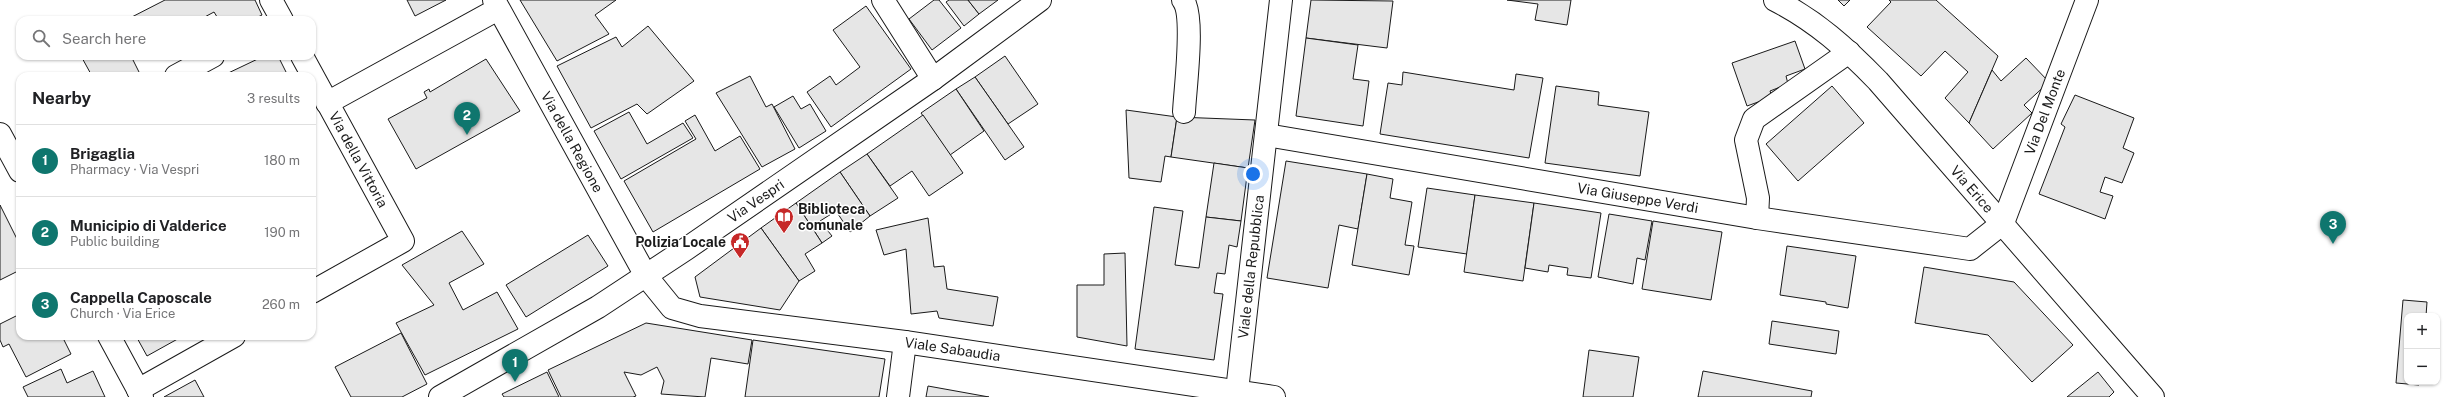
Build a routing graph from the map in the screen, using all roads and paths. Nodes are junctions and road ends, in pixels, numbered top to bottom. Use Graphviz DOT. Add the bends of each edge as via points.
graph roads {
  1 [pos="271,0"];
  2 [pos="883,0"];
  3 [pos="1040,0"];
  4 [pos="1183,0"];
  5 [pos="1281,0"];
  6 [pos="1775,0"];
  7 [pos="2087,0"];
  8 [pos="496,4"];
  9 [pos="279,16"];
  10 [pos="1849,52"];
  11 [pos="206,60"];
  12 [pos="304,60"];
  13 [pos="183,72"];
  14 [pos="311,72"];
  15 [pos="933,80"];
  16 [pos="316,82"];
  17 [pos="327,103"];
  18 [pos="1184,112"];
  19 [pos="0,134"];
  20 [pos="1266,136"];
  21 [pos="14,166"];
  22 [pos="1757,218"];
  23 [pos="2003,223"];
  24 [pos="646,276"];
  25 [pos="316,290"];
  26 [pos="111,340"];
  27 [pos="227,340"];
  28 [pos="905,342"];
  29 [pos="1186,390"];
  30 [pos="1237,391"];
  31 [pos="140,393"];
  32 [pos="440,397"];
  33 [pos="898,397"];
  34 [pos="1274,397"];
  35 [pos="2153,397"];
  1 -- 9 [label="street"];
  2 -- 15 [label="street"];
  3 -- 15 [label="street, Via Vespri"];
  4 -- 18 [label="street" via="1189,29"];
  5 -- 20 [label="street, Viale della Repubblica"];
  6 -- 10 [label="street, Via Erice" via="1793,9 1839,41"];
  7 -- 23 [label="street, Via Del Monte"];
  8 -- 17 [label="street, Via della Regione"];
  8 -- 24 [label="street, Via della Regione"];
  10 -- 22 [label="street" via="1754,119 1746,140 1758,198"];
  10 -- 23 [label="street, Via Erice" via="1878,81"];
  11 -- 13 [label="street"];
  12 -- 14 [label="street, Via della Vittoria"];
  15 -- 24 [label="street, Via Vespri"];
  16 -- 17 [label="street, Via della Vittoria"];
  17 -- 25 [label="street, Via della Vittoria" via="403,241"];
  19 -- 21 [label="street"];
  20 -- 22 [label="street, Via Giuseppe Verdi"];
  20 -- 30 [label="street, Viale della Repubblica"];
  22 -- 23 [label="street, Via Giuseppe Verdi" via="1970,249"];
  23 -- 35 [label="street, Via Erice"];
  24 -- 28 [label="street, Viale Sabaudia" via="672,308 700,316"];
  24 -- 32 [label="street, Via Vespri" via="598,307"];
  26 -- 31 [label="street"];
  27 -- 31 [label="street"];
  28 -- 29 [label="street, Viale Sabaudia"];
  28 -- 33 [label="street"];
  29 -- 30 [label="street, Viale Sabaudia"];
  30 -- 34 [label="street, Viale Sabaudia"];
}
